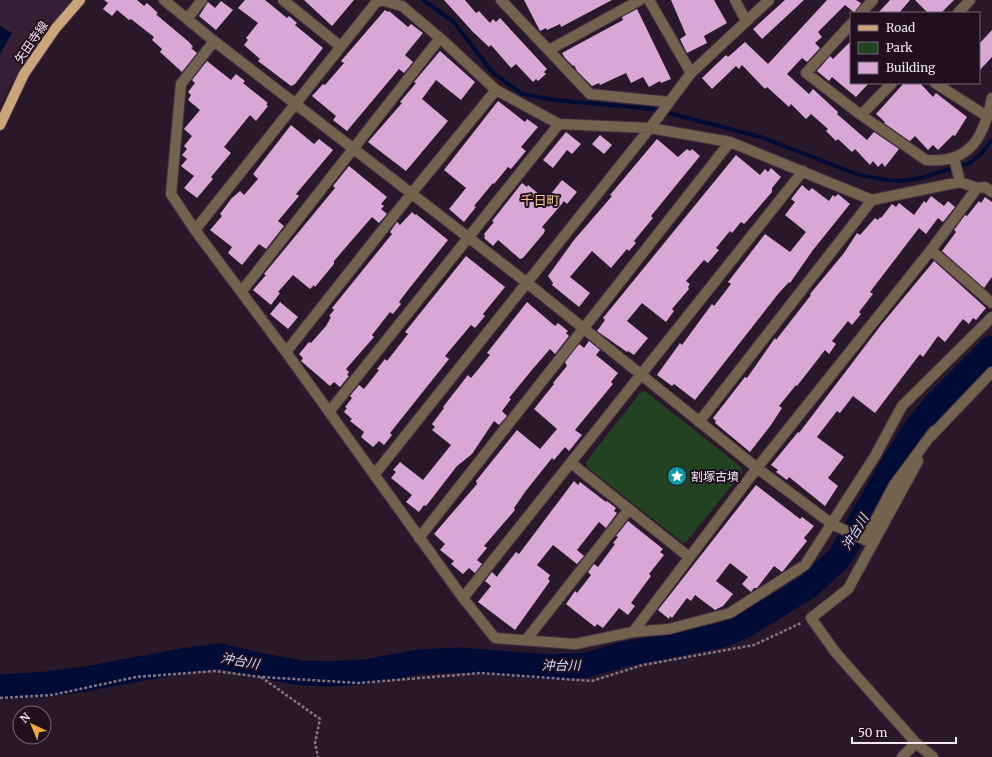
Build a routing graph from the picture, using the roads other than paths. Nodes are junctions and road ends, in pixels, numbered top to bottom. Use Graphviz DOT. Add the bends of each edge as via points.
graph roads {
  1 [pos="80,0"];
  2 [pos="164,0"];
  3 [pos="202,0"];
  4 [pos="283,0"];
  5 [pos="379,0"];
  6 [pos="501,0"];
  7 [pos="640,0"];
  8 [pos="649,0"];
  9 [pos="735,0"];
  10 [pos="769,0"];
  11 [pos="873,0"];
  12 [pos="970,0"];
  13 [pos="862,12"];
  14 [pos="959,12"];
  15 [pos="187,19"];
  16 [pos="746,22"];
  17 [pos="850,25"];
  18 [pos="440,38"];
  19 [pos="214,41"];
  20 [pos="340,46"];
  21 [pos="549,50"];
  22 [pos="691,73"];
  23 [pos="891,84"];
  24 [pos="937,84"];
  25 [pos="496,90"];
  26 [pos="992,98"];
  27 [pos="669,102"];
  28 [pos="295,103"];
  29 [pos="861,115"];
  30 [pos="988,117"];
  31 [pos="559,124"];
  32 [pos="0,125"];
  33 [pos="650,128"];
  34 [pos="730,142"];
  35 [pos="353,149"];
  36 [pos="954,158"];
  37 [pos="803,172"];
  38 [pos="960,182"];
  39 [pos="977,188"];
  40 [pos="992,192"];
  41 [pos="411,194"];
  42 [pos="872,200"];
  43 [pos="195,230"];
  44 [pos="468,238"];
  45 [pos="930,250"];
  46 [pos="526,282"];
  47 [pos="241,292"];
  48 [pos="992,303"];
  49 [pos="992,317"];
  50 [pos="584,329"];
  51 [pos="286,352"];
  52 [pos="992,372"];
  53 [pos="641,375"];
  54 [pos="329,412"];
  55 [pos="699,422"];
  56 [pos="934,432"];
  57 [pos="571,463"];
  58 [pos="757,468"];
  59 [pos="374,475"];
  60 [pos="629,510"];
  61 [pos="837,525"];
  62 [pos="419,538"];
  63 [pos="689,557"];
  64 [pos="463,598"];
  65 [pos="633,632"];
  66 [pos="526,640"];
  67 [pos="916,743"];
  68 [pos="902,757"];
  69 [pos="933,757"];
  1 -- 32 [label="main road, 矢田寺線" via="54,29 24,74"];
  2 -- 15 [label="street"];
  3 -- 15 [label="street"];
  4 -- 20 [label="street"];
  5 -- 18 [label="street" via="402,6"];
  5 -- 20 [label="street"];
  6 -- 21 [label="street"];
  7 -- 21 [label="street"];
  8 -- 22 [label="street"];
  9 -- 16 [label="street"];
  10 -- 16 [label="street"];
  11 -- 13 [label="street"];
  12 -- 14 [label="street"];
  15 -- 19 [label="street"];
  16 -- 22 [label="street"];
  17 -- 29 [label="street" via="806,73"];
  18 -- 25 [label="street"];
  18 -- 35 [label="street"];
  19 -- 28 [label="street"];
  19 -- 43 [label="street" via="181,84 171,194"];
  20 -- 28 [label="street"];
  21 -- 27 [label="street" via="590,94"];
  22 -- 27 [label="street"];
  23 -- 29 [label="street"];
  24 -- 30 [label="street"];
  25 -- 31 [label="street"];
  25 -- 41 [label="street"];
  26 -- 30 [label="street"];
  27 -- 33 [label="street"];
  28 -- 35 [label="street"];
  28 -- 43 [label="street"];
  29 -- 36 [label="street" via="926,160"];
  30 -- 36 [label="street" via="978,140 966,153"];
  31 -- 33 [label="street"];
  31 -- 44 [label="street"];
  33 -- 34 [label="street"];
  33 -- 46 [label="street"];
  34 -- 37 [label="street"];
  34 -- 50 [label="street"];
  35 -- 41 [label="street"];
  35 -- 47 [label="street"];
  36 -- 38 [label="street"];
  37 -- 42 [label="street"];
  37 -- 53 [label="street"];
  38 -- 39 [label="street"];
  38 -- 42 [label="street"];
  39 -- 40 [label="street" via="985,187"];
  39 -- 45 [label="street"];
  41 -- 44 [label="street"];
  41 -- 51 [label="street"];
  42 -- 55 [label="street"];
  43 -- 47 [label="street"];
  44 -- 46 [label="street"];
  44 -- 54 [label="street"];
  45 -- 48 [label="street"];
  45 -- 58 [label="street"];
  46 -- 50 [label="street"];
  46 -- 59 [label="street"];
  47 -- 51 [label="street"];
  49 -- 61 [label="street" via="902,406"];
  50 -- 53 [label="street"];
  50 -- 62 [label="street"];
  51 -- 54 [label="street"];
  52 -- 56 [label="street"];
  53 -- 55 [label="street"];
  53 -- 57 [label="street"];
  54 -- 59 [label="street"];
  55 -- 58 [label="street"];
  56 -- 61 [label="street" via="894,485 865,540"];
  56 -- 67 [label="street" via="848,589 812,618 836,653"];
  57 -- 60 [label="street"];
  57 -- 64 [label="street"];
  58 -- 61 [label="street"];
  58 -- 63 [label="street"];
  59 -- 62 [label="street"];
  60 -- 63 [label="street"];
  60 -- 66 [label="street"];
  61 -- 65 [label="street" via="805,565 730,613 669,629"];
  62 -- 64 [label="street"];
  63 -- 65 [label="street"];
  64 -- 66 [label="street" via="495,638"];
  65 -- 66 [label="street" via="575,644"];
  67 -- 68 [label="street"];
  67 -- 69 [label="street"];
}
